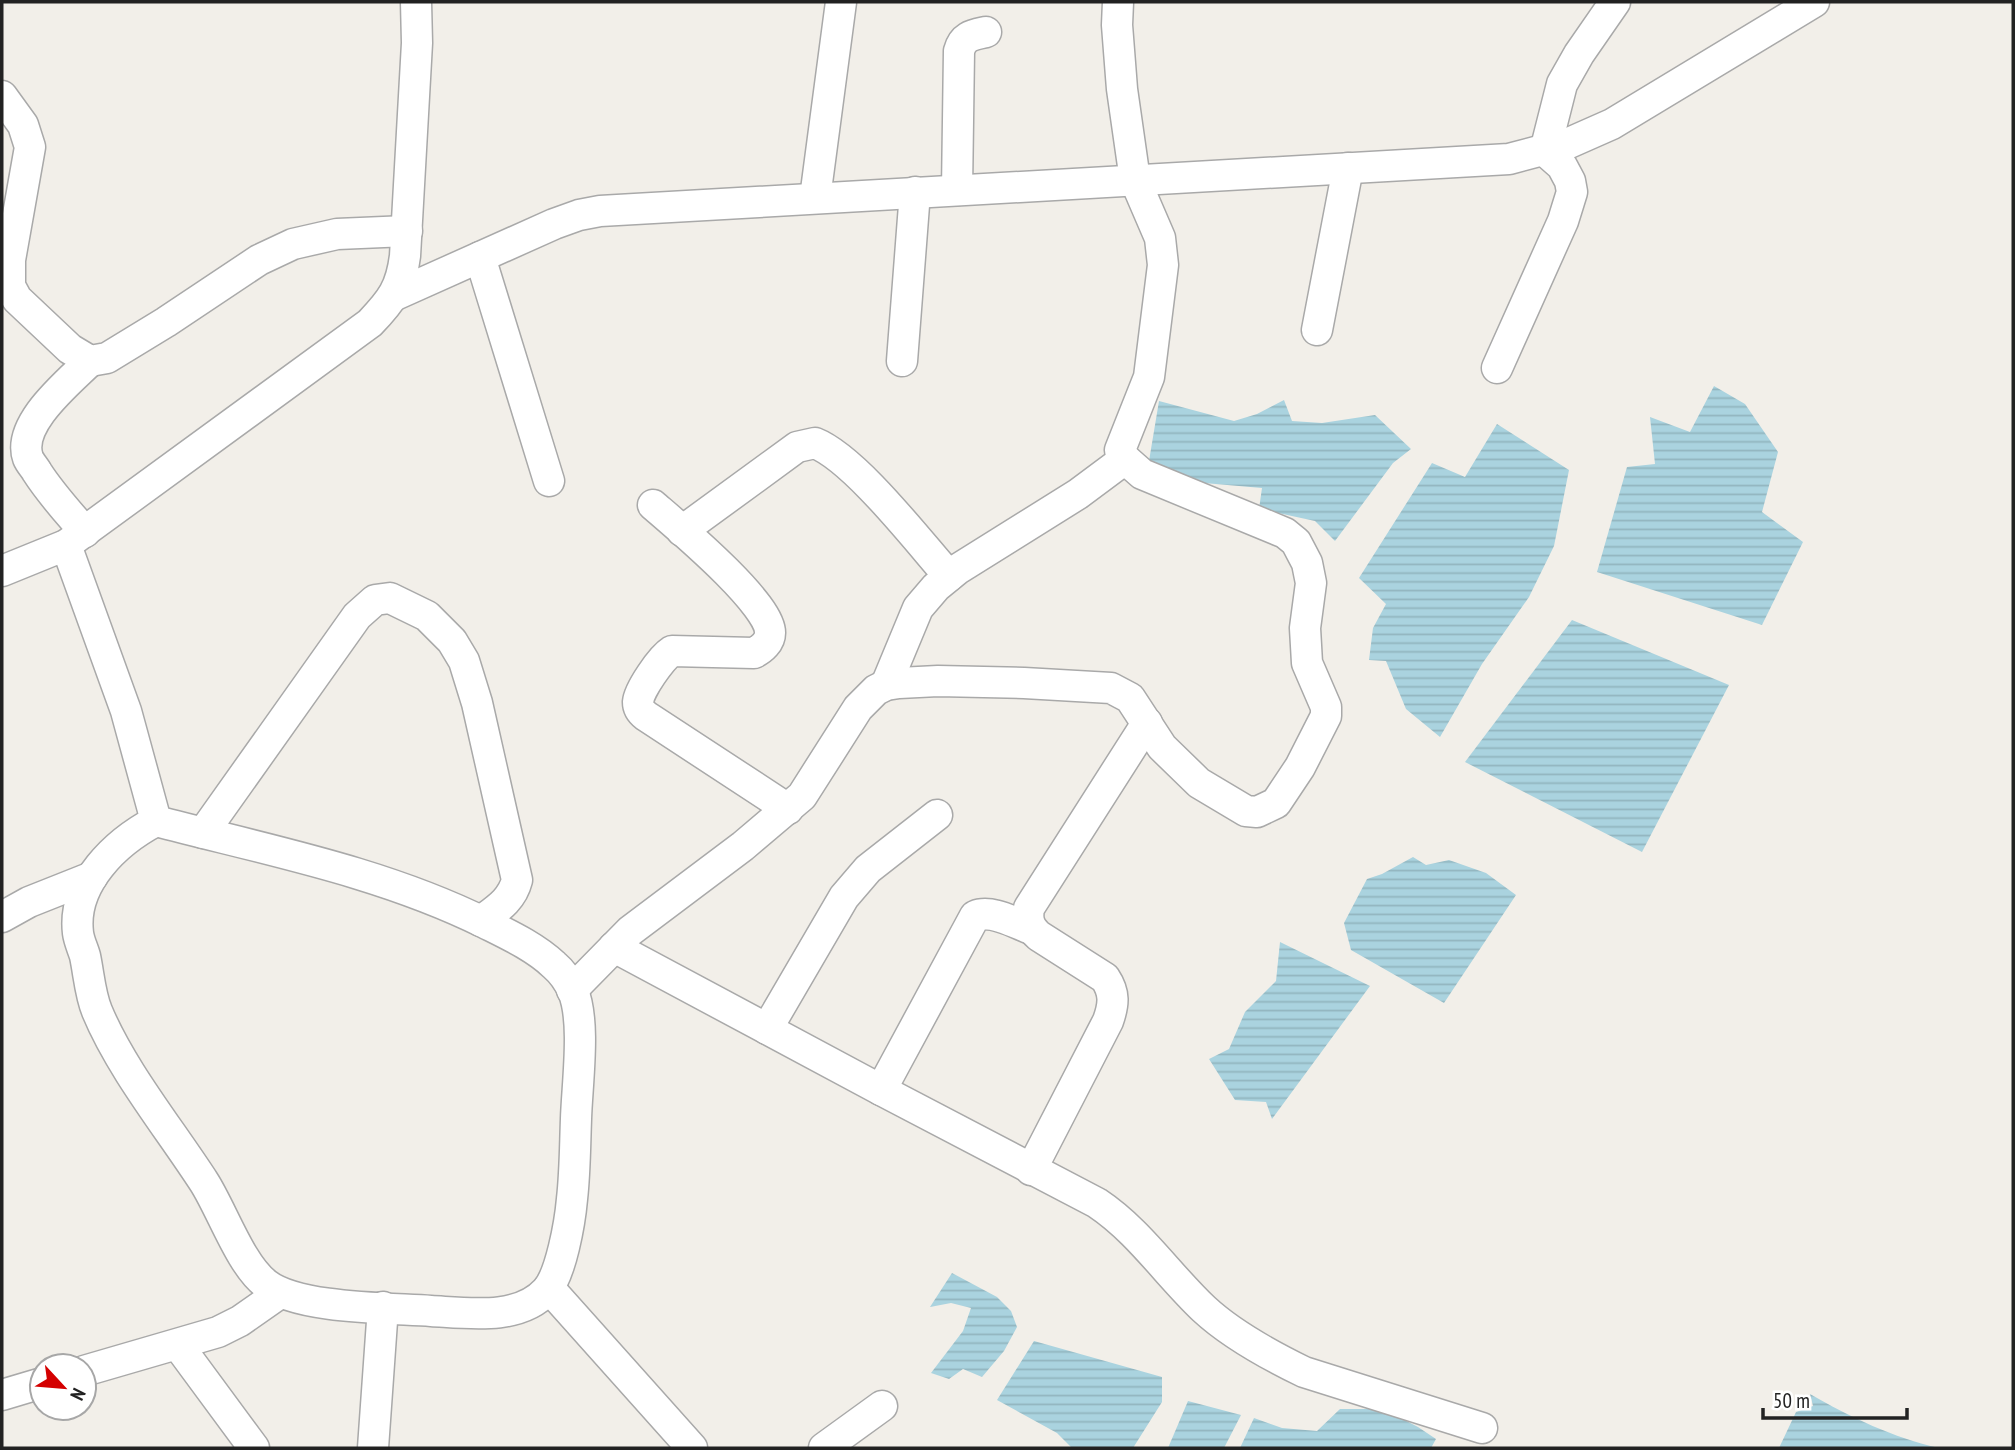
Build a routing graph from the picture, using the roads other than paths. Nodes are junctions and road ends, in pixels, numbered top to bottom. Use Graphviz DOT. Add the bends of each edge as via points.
graph roads {
  1 [pos="416,2"];
  2 [pos="841,2"];
  3 [pos="1118,2"];
  4 [pos="1615,2"];
  5 [pos="1814,2"];
  6 [pos="986,32"];
  7 [pos="2,96"];
  8 [pos="1545,151"];
  9 [pos="1348,168"];
  10 [pos="1135,180"];
  11 [pos="957,190"];
  12 [pos="915,192"];
  13 [pos="815,198"];
  14 [pos="407,231"];
  15 [pos="480,257"];
  16 [pos="6,286"];
  17 [pos="393,296"];
  18 [pos="1317,330"];
  19 [pos="90,361"];
  20 [pos="902,361"];
  21 [pos="1497,368"];
  22 [pos="1125,459"];
  23 [pos="549,481"];
  24 [pos="653,505"];
  25 [pos="682,531"];
  26 [pos="76,538"];
  27 [pos="2,571"];
  28 [pos="949,576"];
  29 [pos="886,685"];
  30 [pos="1147,723"];
  31 [pos="788,809"];
  32 [pos="937,815"];
  33 [pos="156,821"];
  34 [pos="203,833"];
  35 [pos="92,877"];
  36 [pos="2,917"];
  37 [pos="481,921"];
  38 [pos="1031,929"];
  39 [pos="614,947"];
  40 [pos="572,989"];
  41 [pos="766,1029"];
  42 [pos="881,1090"];
  43 [pos="1031,1170"];
  44 [pos="549,1288"];
  45 [pos="280,1293"];
  46 [pos="383,1307"];
  47 [pos="178,1345"];
  48 [pos="98,1367"];
  49 [pos="28,1387"];
  50 [pos="2,1395"];
  51 [pos="882,1406"];
  52 [pos="1482,1428"];
  53 [pos="254,1448"];
  54 [pos="373,1448"];
  55 [pos="692,1448"];
  56 [pos="824,1448"];
  1 -- 14 [label="street"];
  2 -- 13 [label="street"];
  3 -- 10 [label="street" via="1122,89"];
  4 -- 8 [label="street" via="1562,84"];
  5 -- 8 [label="street" via="1612,124"];
  6 -- 11 [label="street" via="963,40 959,51"];
  7 -- 16 [label="street" via="23,125 30,148"];
  8 -- 9 [label="street" via="1509,159"];
  8 -- 21 [label="street" via="1562,166 1572,192"];
  9 -- 10 [label="street"];
  9 -- 18 [label="street"];
  10 -- 11 [label="street"];
  10 -- 22 [label="street" via="1160,238 1163,265 1153,362 1121,443"];
  11 -- 12 [label="street"];
  12 -- 13 [label="street"];
  12 -- 20 [label="street"];
  13 -- 15 [label="street" via="600,211 554,224"];
  14 -- 17 [label="street" via="402,279"];
  14 -- 19 [label="street" via="337,234 293,244 259,260 107,358"];
  15 -- 17 [label="street"];
  15 -- 23 [label="street"];
  16 -- 19 [label="street" via="70,349"];
  17 -- 26 [label="street" via="370,323"];
  19 -- 26 [label="street" via="50,401 27,440 28,458"];
  22 -- 28 [label="street"];
  22 -- 30 [label="street" via="1142,474 1296,541 1310,573 1307,663 1326,707 1326,716 1294,776 1276,803 1257,813 1233,805 1199,783 1173,760"];
  24 -- 25 [label="street"];
  25 -- 28 [label="street" via="797,447 815,443 832,452 873,490"];
  25 -- 31 [label="street" via="746,593 770,635 754,653 672,651 641,692 639,708"];
  26 -- 27 [label="street"];
  26 -- 33 [label="street"];
  28 -- 29 [label="street" via="918,608"];
  29 -- 30 [label="street" via="938,681 1111,688 1130,698"];
  29 -- 31 [label="street" via="858,708 815,779"];
  30 -- 38 [label="street" via="1033,901 1027,917"];
  31 -- 39 [label="street"];
  32 -- 41 [label="street" via="877,861 844,897"];
  33 -- 34 [label="street"];
  33 -- 35 [label="street" via="131,834"];
  34 -- 37 [label="street" via="332,866 449,905"];
  34 -- 37 [label="street" via="357,616 375,600 390,598 427,616 452,641 464,661 477,703 517,880 506,902"];
  35 -- 36 [label="street"];
  35 -- 45 [label="street" via="81,903 78,931 95,1009 207,1186 248,1263"];
  37 -- 40 [label="street" via="555,965"];
  38 -- 42 [label="street" via="990,914 975,916"];
  38 -- 43 [label="street" via="1105,978 1114,999 1108,1021"];
  39 -- 40 [label="street"];
  39 -- 41 [label="street"];
  40 -- 44 [label="street" via="579,1049 572,1200"];
  41 -- 42 [label="street"];
  42 -- 43 [label="street"];
  43 -- 52 [label="street" via="1117,1216 1206,1311 1261,1350 1304,1372"];
  44 -- 46 [label="street" via="534,1302 476,1314"];
  44 -- 55 [label="street"];
  45 -- 46 [label="street" via="309,1301"];
  45 -- 47 [label="street" via="240,1321"];
  46 -- 54 [label="street"];
  47 -- 48 [label="street"];
  47 -- 53 [label="street"];
  49 -- 50 [label="street"];
  51 -- 56 [label="street"];
}
